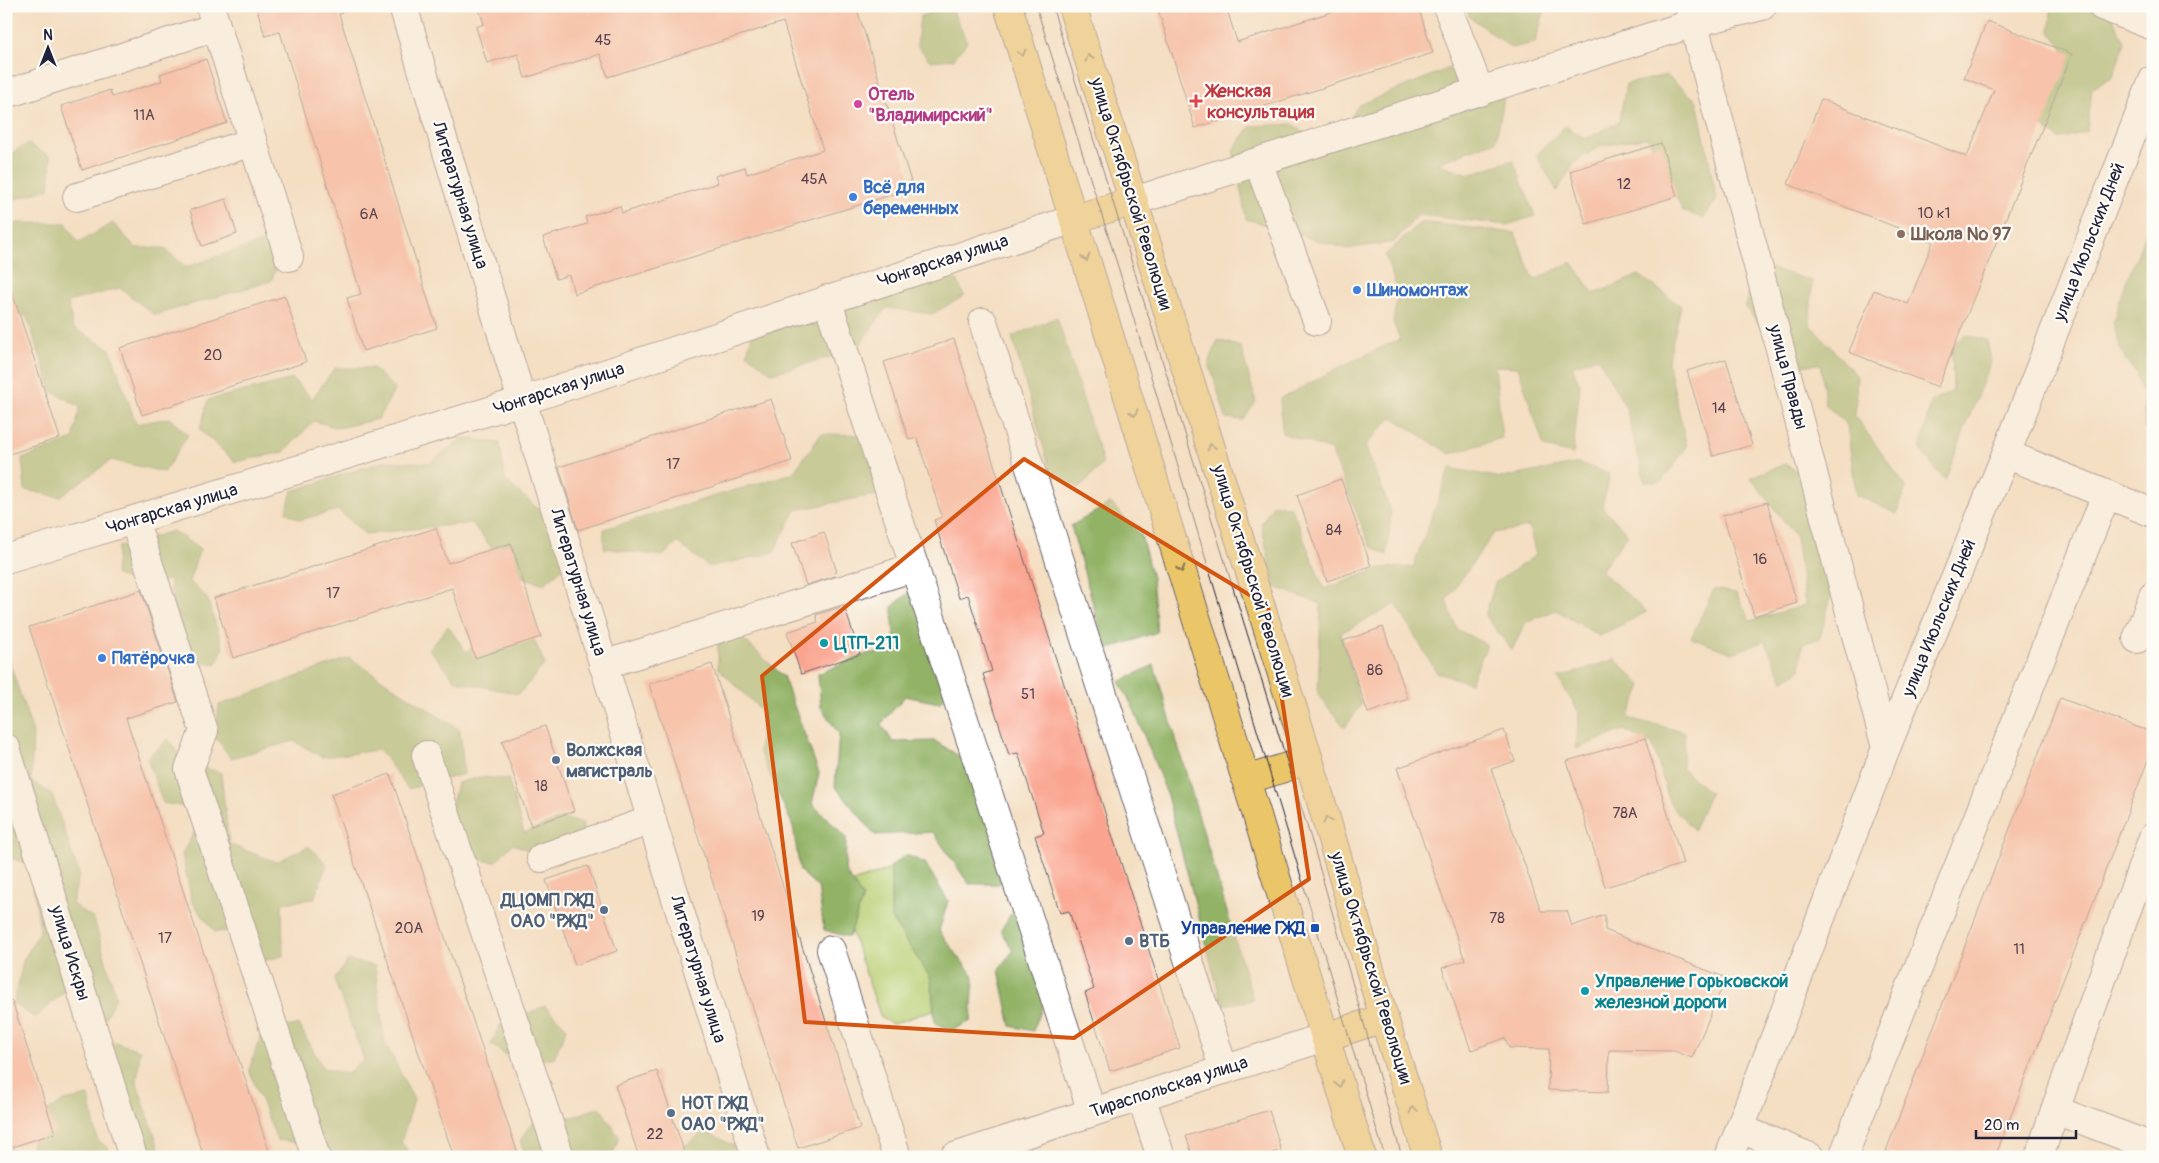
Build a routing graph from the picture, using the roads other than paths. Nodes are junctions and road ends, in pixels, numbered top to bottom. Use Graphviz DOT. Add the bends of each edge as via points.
graph roads {
  1 [pos="403,6"];
  2 [pos="1008,6"];
  3 [pos="1072,6"];
  4 [pos="1447,6"];
  5 [pos="1762,6"];
  6 [pos="2102,6"];
  7 [pos="1692,15"];
  8 [pos="213,16"];
  9 [pos="2153,26"];
  10 [pos="2153,80"];
  11 [pos="1480,92"];
  12 [pos="6,94"];
  13 [pos="253,142"];
  14 [pos="1258,162"];
  15 [pos="77,197"];
  16 [pos="1121,204"];
  17 [pos="1074,219"];
  18 [pos="289,257"];
  19 [pos="828,299"];
  20 [pos="1317,321"];
  21 [pos="983,322"];
  22 [pos="522,401"];
  23 [pos="2006,454"];
  24 [pos="2106,495"];
  25 [pos="2153,513"];
  26 [pos="134,520"];
  27 [pos="6,559"];
  28 [pos="915,567"];
  29 [pos="2153,596"];
  30 [pos="2137,639"];
  31 [pos="603,665"];
  32 [pos="6,748"];
  33 [pos="1886,748"];
  34 [pos="426,755"];
  35 [pos="1309,760"];
  36 [pos="1246,780"];
  37 [pos="652,820"];
  38 [pos="2153,837"];
  39 [pos="541,858"];
  40 [pos="831,950"];
  41 [pos="1384,1018"];
  42 [pos="1325,1037"];
  43 [pos="1224,1070"];
  44 [pos="1141,1096"];
  45 [pos="2055,1110"];
  46 [pos="1092,1112"];
  47 [pos="1741,1129"];
  48 [pos="2153,1148"];
  49 [pos="133,1157"];
  50 [pos="316,1157"];
  51 [pos="560,1157"];
  52 [pos="756,1157"];
  53 [pos="897,1157"];
  54 [pos="954,1157"];
  55 [pos="1161,1157"];
  56 [pos="1362,1157"];
  57 [pos="1428,1157"];
  58 [pos="1729,1157"];
  59 [pos="1810,1157"];
  60 [pos="1843,1157"];
  61 [pos="2039,1157"];
  1 -- 22 [label="street, Литературная улица"];
  2 -- 17 [label="main road, one-way"];
  16 -- 3 [label="main road, улица Октябрьской Революции, one-way"];
  4 -- 11 [label="street"];
  5 -- 7 [label="street"];
  6 -- 9 [label="street"];
  7 -- 11 [label="street"];
  7 -- 33 [label="street, улица Правды"];
  8 -- 12 [label="street"];
  8 -- 13 [label="street"];
  10 -- 23 [label="street, улица Июльских Дней"];
  11 -- 14 [label="street"];
  13 -- 15 [label="street"];
  13 -- 18 [label="street"];
  14 -- 16 [label="street"];
  14 -- 20 [label="street"];
  16 -- 17 [label="main road, Чонгарская улица"];
  35 -- 16 [label="main road, улица Октябрьской Революции, one-way"];
  17 -- 19 [label="street, Чонгарская улица"];
  17 -- 36 [label="main road, one-way"];
  19 -- 22 [label="street, Чонгарская улица"];
  19 -- 28 [label="street"];
  21 -- 43 [label="street"];
  22 -- 26 [label="street, Чонгарская улица"];
  22 -- 31 [label="street, Литературная улица"];
  23 -- 24 [label="street"];
  23 -- 33 [label="street, улица Июльских Дней"];
  24 -- 25 [label="street"];
  24 -- 60 [label="street"];
  26 -- 27 [label="street, Чонгарская улица"];
  26 -- 50 [label="street" via="204,731 189,769"];
  28 -- 31 [label="street"];
  28 -- 46 [label="street"];
  29 -- 30 [label="street"];
  31 -- 37 [label="street, Литературная улица"];
  32 -- 49 [label="street, улица Искры"];
  33 -- 47 [label="street, улица Июльских Дней"];
  34 -- 51 [label="street"];
  35 -- 36 [label="main road"];
  41 -- 35 [label="main road, улица Октябрьской Революции, one-way"];
  36 -- 42 [label="main road"];
  37 -- 39 [label="street"];
  37 -- 52 [label="street, Литературная улица"];
  38 -- 45 [label="street"];
  40 -- 53 [label="street"];
  41 -- 42 [label="main road, Тираспольская улица"];
  57 -- 41 [label="main road, улица Октябрьской Революции, one-way"];
  42 -- 43 [label="street, Тираспольская улица"];
  42 -- 56 [label="main road, one-way"];
  43 -- 44 [label="street, Тираспольская улица"];
  44 -- 46 [label="street, Тираспольская улица"];
  44 -- 55 [label="street"];
  45 -- 48 [label="street"];
  45 -- 61 [label="street"];
  46 -- 54 [label="street, Тираспольская улица"];
  47 -- 58 [label="street, улица Июльских Дней"];
  47 -- 59 [label="street"];
}
